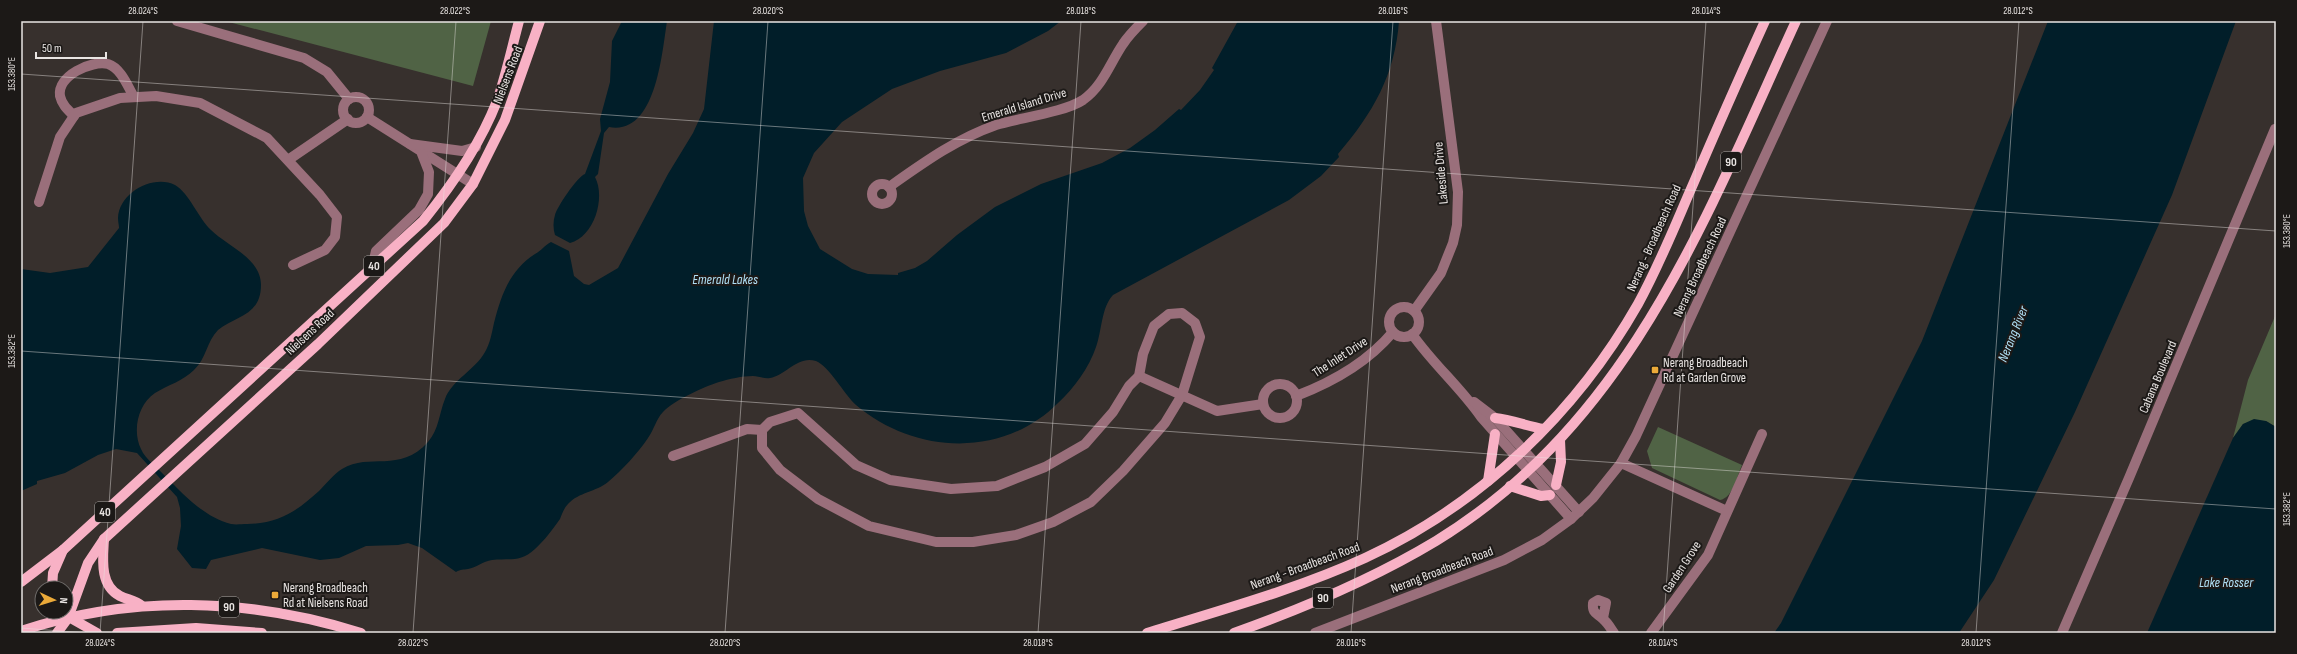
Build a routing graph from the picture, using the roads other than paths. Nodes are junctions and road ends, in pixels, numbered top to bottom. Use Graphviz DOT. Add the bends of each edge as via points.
graph roads {
  1 [pos="177,21"];
  2 [pos="519,21"];
  3 [pos="540,21"];
  4 [pos="1143,21"];
  5 [pos="1436,21"];
  6 [pos="1765,21"];
  7 [pos="1796,21"];
  8 [pos="1826,21"];
  9 [pos="134,97"];
  10 [pos="349,99"];
  11 [pos="74,116"];
  12 [pos="367,117"];
  13 [pos="348,119"];
  14 [pos="2275,129"];
  15 [pos="408,144"];
  16 [pos="476,147"];
  17 [pos="422,154"];
  18 [pos="288,160"];
  19 [pos="458,176"];
  20 [pos="473,184"];
  21 [pos="889,187"];
  22 [pos="39,202"];
  23 [pos="293,265"];
  24 [pos="372,268"];
  25 [pos="1414,311"];
  26 [pos="1393,332"];
  27 [pos="1412,334"];
  28 [pos="1139,376"];
  29 [pos="1182,395"];
  30 [pos="1296,396"];
  31 [pos="1468,399"];
  32 [pos="1263,404"];
  33 [pos="1495,418"];
  34 [pos="1544,429"];
  35 [pos="762,430"];
  36 [pos="1495,434"];
  37 [pos="1762,434"];
  38 [pos="1560,440"];
  39 [pos="1524,450"];
  40 [pos="673,456"];
  41 [pos="1516,456"];
  42 [pos="1536,463"];
  43 [pos="1621,463"];
  44 [pos="1528,471"];
  45 [pos="1488,481"];
  46 [pos="1556,485"];
  47 [pos="1510,486"];
  48 [pos="1550,495"];
  49 [pos="1727,511"];
  50 [pos="1575,516"];
  51 [pos="104,539"];
  52 [pos="63,550"];
  53 [pos="53,580"];
  54 [pos="21,582"];
  55 [pos="74,596"];
  56 [pos="142,606"];
  57 [pos="74,614"];
  58 [pos="1603,618"];
  59 [pos="52,620"];
  60 [pos="64,620"];
  61 [pos="74,620"];
  62 [pos="21,631"];
  63 [pos="57,633"];
  64 [pos="97,633"];
  65 [pos="117,633"];
  66 [pos="262,633"];
  67 [pos="361,633"];
  68 [pos="1146,633"];
  69 [pos="1234,633"];
  70 [pos="1315,633"];
  71 [pos="1614,633"];
  72 [pos="1651,633"];
  73 [pos="2062,633"];
  1 -- 10 [label="street" via="304,58 327,72"];
  2 -- 16 [label="main road, Nielsens Road / 40" via="497,100"];
  3 -- 20 [label="main road, Nielsens Road / 40" via="505,120"];
  4 -- 21 [label="street, Emerald Island Drive" via="1123,44 1100,83 1082,100 1066,108 1031,115 969,136 943,150"];
  5 -- 25 [label="street, Lakeside Drive" via="1458,192 1457,225 1441,273"];
  6 -- 34 [label="main road, Nerang - Broadbeach Road / 90" via="1693,182 1665,252 1642,297 1595,370"];
  7 -- 38 [label="main road, 90" via="1714,199 1662,300 1617,370"];
  8 -- 43 [label="street, Nerang Broadbeach Road" via="1653,400"];
  9 -- 11 [label="street" via="120,98 76,113"];
  9 -- 11 [label="street" via="122,76 109,64 92,64 74,71 62,86 60,95 63,103"];
  9 -- 18 [label="street" via="156,96 200,103 267,138"];
  10 -- 12 [label="street" via="364,99 369,107"];
  10 -- 13 [label="street" via="344,107"];
  11 -- 22 [label="street" via="60,137"];
  12 -- 13 [label="street" via="358,122"];
  12 -- 15 [label="street"];
  13 -- 18 [label="street"];
  14 -- 73 [label="street, Cabana Boulevard"];
  15 -- 16 [label="street" via="462,151"];
  15 -- 17 [label="street"];
  16 -- 19 [label="main road, Nielsens Road / 40"];
  17 -- 19 [label="street"];
  17 -- 24 [label="street" via="428,172 428,194 419,210 376,251"];
  18 -- 23 [label="street" via="337,217 335,237 325,250"];
  19 -- 20 [label="street"];
  19 -- 24 [label="main road, Nielsens Road / 40" via="423,221"];
  20 -- 51 [label="main road, Nielsens Road / 40" via="444,223 401,265"];
  24 -- 52 [label="main road, Nielsens Road / 40"];
  25 -- 26 [label="street" via="1405,307 1394,311 1389,323"];
  25 -- 27 [label="street" via="1418,317 1418,324"];
  26 -- 27 [label="street" via="1402,337"];
  26 -- 30 [label="street, The Inlet Drive" via="1368,357 1344,373 1327,384"];
  27 -- 31 [label="street"];
  28 -- 29 [label="street"];
  28 -- 29 [label="street" via="1143,354 1154,326 1169,314 1182,313 1195,323 1200,336"];
  28 -- 35 [label="street" via="1129,386 1113,412 1085,444 1045,468 997,486 951,489 890,480 856,465 798,413 770,422"];
  29 -- 32 [label="street" via="1217,410"];
  29 -- 35 [label="street" via="1164,423 1091,502 1053,522 1016,535 972,542 936,542 869,526 824,502 780,470 762,448"];
  30 -- 32 [label="street" via="1288,386 1275,384 1265,392"];
  30 -- 32 [label="street" via="1296,408 1281,419 1269,415"];
  31 -- 33 [label="street"];
  31 -- 36 [label="street"];
  33 -- 34 [label="main road"];
  33 -- 39 [label="street"];
  34 -- 39 [label="main road, Nerang - Broadbeach Road / 90"];
  35 -- 40 [label="street" via="747,429"];
  36 -- 41 [label="street"];
  36 -- 45 [label="main road"];
  37 -- 49 [label="street, Garden Grove"];
  38 -- 42 [label="main road, 90"];
  38 -- 46 [label="main road" via="1561,462"];
  39 -- 41 [label="main road, Nerang - Broadbeach Road / 90"];
  39 -- 42 [label="street"];
  41 -- 44 [label="street"];
  41 -- 45 [label="main road, Nerang - Broadbeach Road / 90"];
  42 -- 44 [label="main road, 90"];
  42 -- 46 [label="street"];
  43 -- 49 [label="street"];
  43 -- 50 [label="street, Nerang Broadbeach Road"];
  44 -- 47 [label="main road, 90"];
  44 -- 48 [label="street"];
  45 -- 68 [label="main road, Nerang - Broadbeach Road / 90" via="1440,516 1364,558 1306,582"];
  46 -- 50 [label="street"];
  47 -- 48 [label="main road" via="1541,496"];
  47 -- 69 [label="main road, 90" via="1436,540 1380,572 1310,604"];
  48 -- 50 [label="street"];
  49 -- 72 [label="street, Garden Grove" via="1708,555"];
  50 -- 70 [label="street, Nerang Broadbeach Road" via="1542,540 1504,560"];
  51 -- 55 [label="main road, Nielsens Road / 40" via="88,563"];
  51 -- 56 [label="main road" via="103,566 109,585 120,595 134,599"];
  52 -- 53 [label="main road, 40"];
  52 -- 54 [label="main road, Nielsens Road"];
  56 -- 57 [label="main road, 90"];
  56 -- 67 [label="main road, 90" via="187,604 249,609 315,619"];
  58 -- 71 [label="street"];
  59 -- 62 [label="main road, 90"];
  60 -- 63 [label="main road, Nielsens Road / 40"];
  61 -- 64 [label="main road"];
  65 -- 66 [label="main road, 90" via="196,628"];
}
